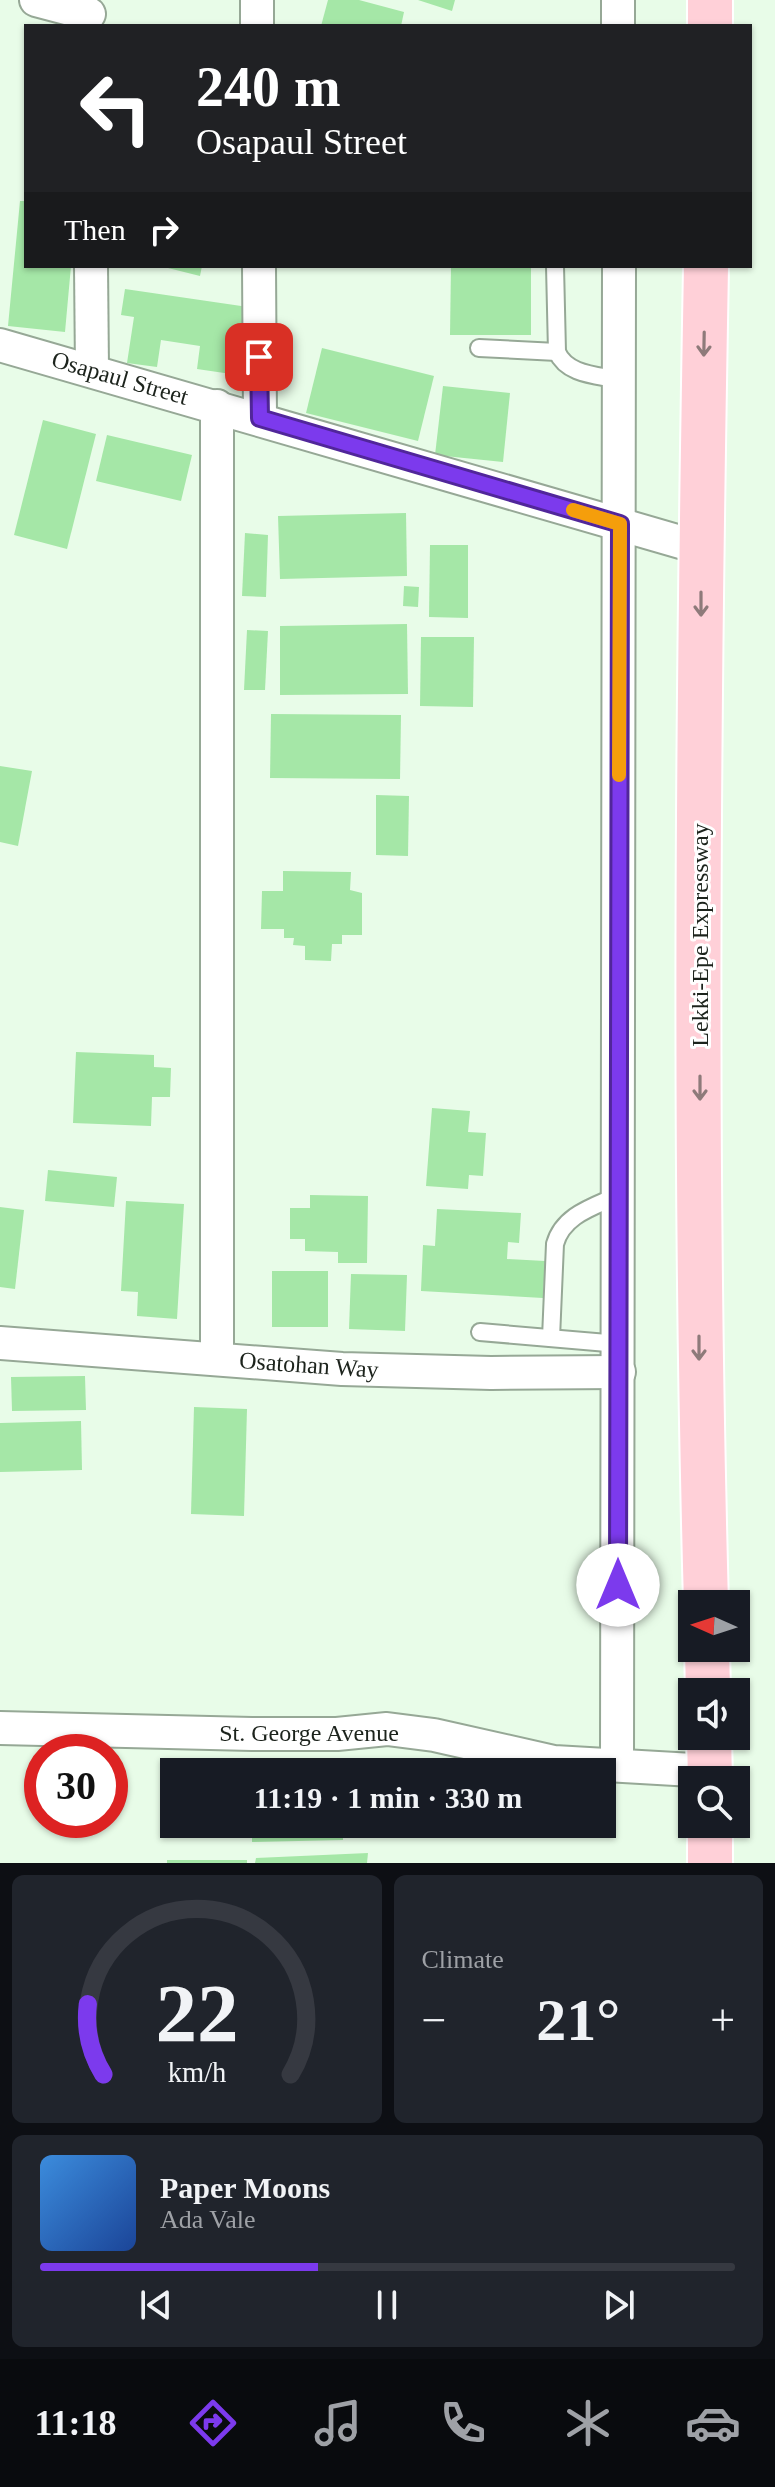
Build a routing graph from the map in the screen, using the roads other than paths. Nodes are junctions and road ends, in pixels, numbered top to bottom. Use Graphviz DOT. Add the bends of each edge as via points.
graph roads {
  1 [pos="36,0"];
  2 [pos="257,0"];
  3 [pos="618,0"];
  4 [pos="710,0"];
  5 [pos="89,13"];
  6 [pos="257,24"];
  7 [pos="618,24"];
  8 [pos="710,24"];
  9 [pos="91,268"];
  10 [pos="259,268"];
  11 [pos="555,268"];
  12 [pos="619,268"];
  13 [pos="706,268"];
  14 [pos="0,345"];
  15 [pos="479,348"];
  16 [pos="557,352"];
  17 [pos="92,370"];
  18 [pos="619,380"];
  19 [pos="217,406"];
  20 [pos="260,418"];
  21 [pos="620,524"];
  22 [pos="701,548"];
  23 [pos="619,1195"];
  24 [pos="480,1332"];
  25 [pos="551,1338"];
  26 [pos="0,1343"];
  27 [pos="619,1358"];
  28 [pos="217,1359"];
  29 [pos="706,1590"];
  30 [pos="0,1728"];
  31 [pos="710,1762"];
  32 [pos="617,1765"];
  33 [pos="710,1838"];
  34 [pos="710,1863"];
  1 -- 5 [label="street"];
  2 -- 6 [label="street"];
  3 -- 7 [label="street"];
  4 -- 8 [label="highway"];
  9 -- 17 [label="street"];
  10 -- 20 [label="street"];
  11 -- 16 [label="lane"];
  12 -- 18 [label="street"];
  13 -- 22 [label="highway, Lekki-Epe Expressway, one-way"];
  14 -- 17 [label="street, Osapaul Street"];
  15 -- 16 [label="lane"];
  16 -- 18 [label="lane" via="569,368"];
  17 -- 19 [label="street, Osapaul Street"];
  18 -- 21 [label="street"];
  19 -- 20 [label="street, Osapaul Street"];
  19 -- 28 [label="street"];
  20 -- 21 [label="street, Osapaul Street"];
  21 -- 22 [label="street, Osapaul Street"];
  21 -- 23 [label="street"];
  22 -- 29 [label="highway, Lekki-Epe Expressway, one-way" via="699,1372"];
  23 -- 25 [label="lane" via="570,1218 559,1229"];
  23 -- 27 [label="street"];
  24 -- 25 [label="lane"];
  25 -- 27 [label="lane"];
  26 -- 28 [label="street, Osatohan Way"];
  27 -- 28 [label="street, Osatohan Way" via="491,1373"];
  27 -- 32 [label="street"];
  30 -- 32 [label="street, St. George Avenue" via="252,1734 387,1729 554,1762"];
  31 -- 32 [label="street, St. George Avenue"];
  33 -- 34 [label="highway"];
}
